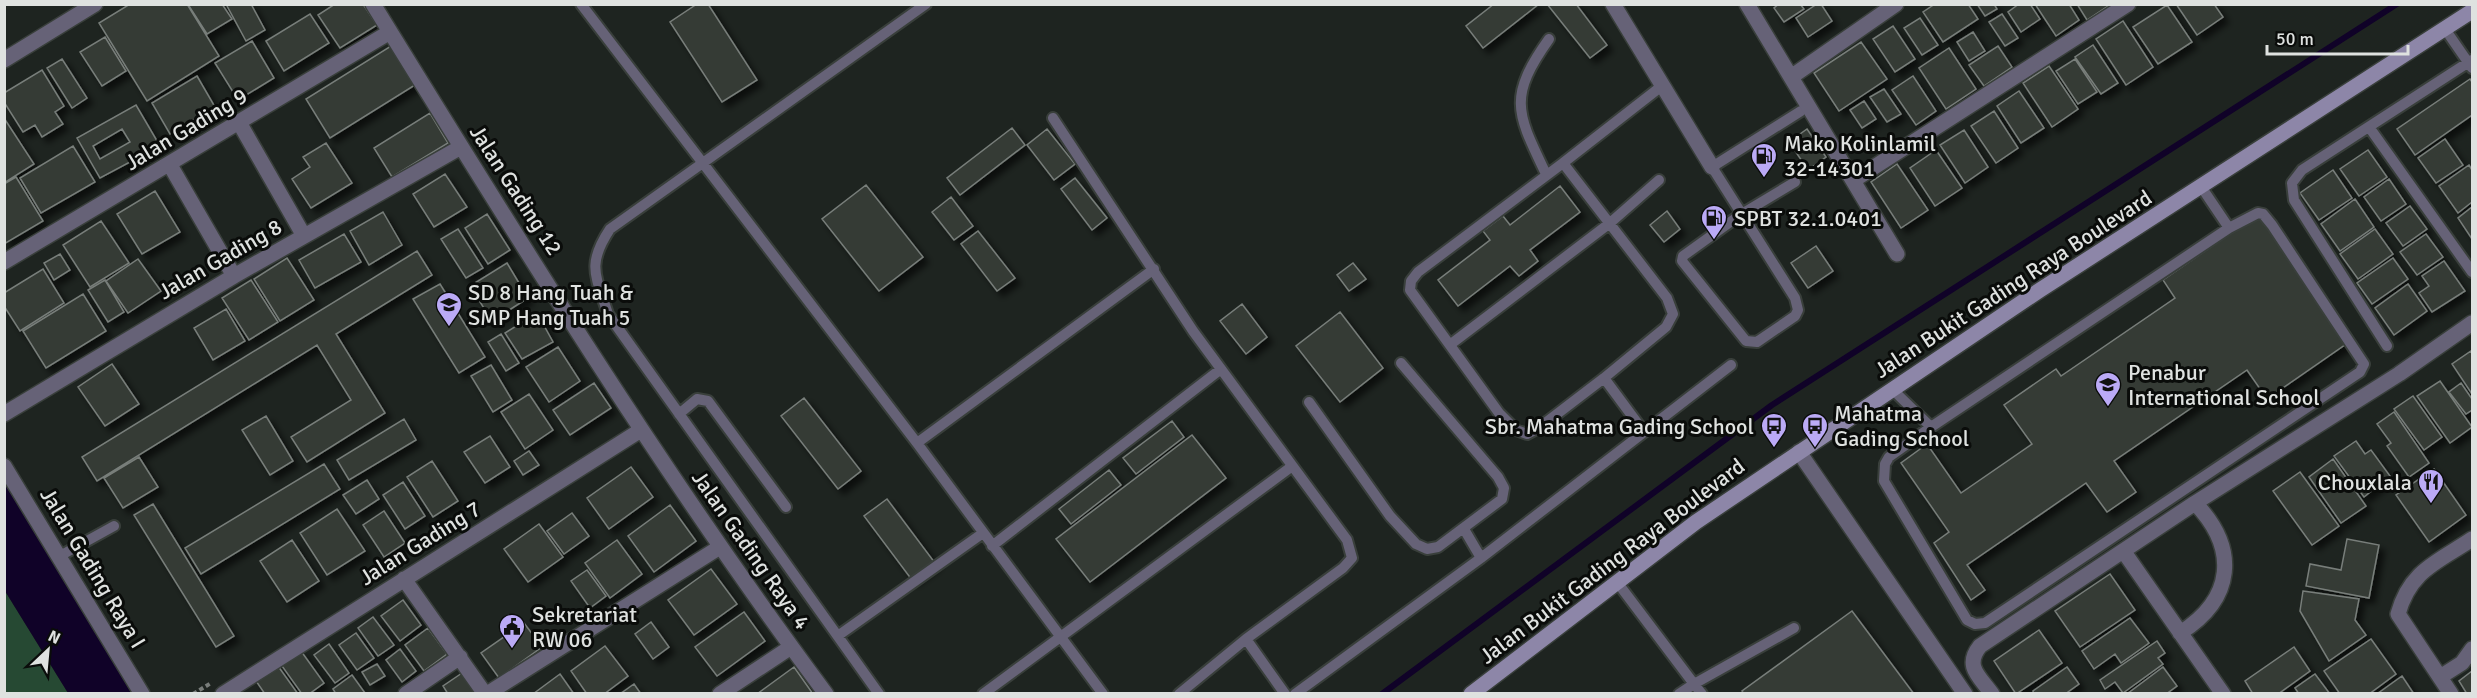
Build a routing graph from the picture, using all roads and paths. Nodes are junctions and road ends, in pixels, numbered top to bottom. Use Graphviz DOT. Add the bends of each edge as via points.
graph roads {
  1 [pos="95,4"];
  2 [pos="373,4"];
  3 [pos="581,4"];
  4 [pos="926,4"];
  5 [pos="1613,4"];
  6 [pos="1747,4"];
  7 [pos="1896,4"];
  8 [pos="2128,4"];
  9 [pos="2472,11"];
  10 [pos="2445,29"];
  11 [pos="390,32"];
  12 [pos="1549,39"];
  13 [pos="4,60"];
  14 [pos="2471,64"];
  15 [pos="1791,77"];
  16 [pos="1663,85"];
  17 [pos="1801,111"];
  18 [pos="1053,118"];
  19 [pos="240,123"];
  20 [pos="2369,126"];
  21 [pos="461,147"];
  22 [pos="700,163"];
  23 [pos="1563,163"];
  24 [pos="170,165"];
  25 [pos="1712,167"];
  26 [pos="1546,174"];
  27 [pos="1659,180"];
  28 [pos="1854,180"];
  29 [pos="1795,182"];
  30 [pos="2202,188"];
  31 [pos="1740,215"];
  32 [pos="1610,223"];
  33 [pos="2229,228"];
  34 [pos="304,236"];
  35 [pos="1898,254"];
  36 [pos="4,262"];
  37 [pos="1154,269"];
  38 [pos="2472,272"];
  39 [pos="234,276"];
  40 [pos="2472,323"];
  41 [pos="1451,344"];
  42 [pos="2387,346"];
  43 [pos="1401,363"];
  44 [pos="1731,365"];
  45 [pos="1221,369"];
  46 [pos="1604,378"];
  47 [pos="1893,390"];
  48 [pos="1309,402"];
  49 [pos="4,414"];
  50 [pos="679,414"];
  51 [pos="1931,427"];
  52 [pos="641,430"];
  53 [pos="1644,432"];
  54 [pos="918,443"];
  55 [pos="1798,452"];
  56 [pos="4,466"];
  57 [pos="1291,467"];
  58 [pos="2195,503"];
  59 [pos="786,507"];
  60 [pos="114,526"];
  61 [pos="1464,530"];
  62 [pos="983,533"];
  63 [pos="2468,542"];
  64 [pos="992,546"];
  65 [pos="720,547"];
  66 [pos="2124,552"];
  67 [pos="58,557"];
  68 [pos="1481,558"];
  69 [pos="2472,559"];
  70 [pos="404,579"];
  71 [pos="1617,582"];
  72 [pos="1794,628"];
  73 [pos="2180,633"];
  74 [pos="839,635"];
  75 [pos="1060,636"];
  76 [pos="1246,639"];
  77 [pos="791,647"];
  78 [pos="2472,649"];
  79 [pos="460,657"];
  80 [pos="2440,676"];
  81 [pos="1694,684"];
  82 [pos="242,688"];
  83 [pos="142,693"];
  84 [pos="223,693"];
  85 [pos="406,693"];
  86 [pos="486,693"];
  87 [pos="720,693"];
  88 [pos="826,693"];
  89 [pos="879,693"];
  90 [pos="983,693"];
  91 [pos="1103,693"];
  92 [pos="1179,693"];
  93 [pos="1285,693"];
  94 [pos="1295,693"];
  95 [pos="1471,693"];
  96 [pos="1679,693"];
  97 [pos="1702,693"];
  98 [pos="1965,693"];
  99 [pos="1992,693"];
  100 [pos="2223,693"];
  101 [pos="2451,693"];
  1 -- 13 [label="street"];
  2 -- 11 [label="street, Jalan Gading 12"];
  3 -- 22 [label="lane"];
  4 -- 22 [label="lane"];
  5 -- 16 [label="street"];
  6 -- 15 [label="street"];
  7 -- 15 [label="street"];
  8 -- 28 [label="street"];
  9 -- 10 [label="street, Jalan Bukit Gading Raya Boulevard"];
  10 -- 14 [label="lane"];
  10 -- 30 [label="street, Jalan Bukit Gading Raya Boulevard"];
  11 -- 19 [label="street, Jalan Gading 9"];
  11 -- 21 [label="street, Jalan Gading 12"];
  12 -- 26 [label="lane" via="1530,66 1519,103 1521,122"];
  14 -- 20 [label="lane"];
  15 -- 28 [label="street"];
  16 -- 23 [label="lane"];
  16 -- 25 [label="street"];
  17 -- 25 [label="lane"];
  18 -- 37 [label="lane"];
  19 -- 24 [label="street, Jalan Gading 9"];
  19 -- 34 [label="street"];
  20 -- 38 [label="lane"];
  20 -- 42 [label="lane" via="2302,170 2292,183 2294,200"];
  21 -- 34 [label="street, Jalan Gading 8"];
  21 -- 52 [label="street, Jalan Gading 12"];
  22 -- 50 [label="lane" via="610,229 598,248 593,267 608,314"];
  22 -- 54 [label="lane"];
  23 -- 26 [label="lane"];
  23 -- 32 [label="lane"];
  24 -- 36 [label="street, Jalan Gading 9"];
  24 -- 39 [label="street"];
  25 -- 31 [label="lane"];
  26 -- 41 [label="lane" via="1411,281 1410,290"];
  27 -- 32 [label="lane"];
  28 -- 35 [label="street"];
  29 -- 31 [label="lane"];
  30 -- 33 [label="lane"];
  30 -- 47 [label="street, Jalan Bukit Gading Raya Boulevard" via="2040,290"];
  31 -- 31 [label="lane" via="1683,256 1682,261 1739,336 1756,342 1798,310 1795,298"];
  32 -- 41 [label="lane"];
  32 -- 46 [label="lane" via="1667,297 1673,314 1666,327"];
  33 -- 51 [label="lane"];
  33 -- 51 [label="lane" via="2252,214 2263,214 2351,340 2363,368 1985,623 1967,620 1884,481 1889,458"];
  34 -- 39 [label="street, Jalan Gading 8"];
  37 -- 45 [label="lane"];
  37 -- 54 [label="lane"];
  39 -- 49 [label="street, Jalan Gading 8"];
  40 -- 58 [label="street"];
  41 -- 46 [label="lane" via="1499,413 1516,430 1527,434"];
  43 -- 61 [label="lane" via="1504,488 1502,499"];
  44 -- 53 [label="lane"];
  45 -- 57 [label="lane"];
  45 -- 64 [label="lane"];
  46 -- 53 [label="lane"];
  47 -- 51 [label="lane"];
  47 -- 55 [label="street, Jalan Bukit Gading Raya Boulevard"];
  48 -- 61 [label="lane" via="1390,516 1416,544 1427,549 1438,547"];
  50 -- 59 [label="lane" via="697,399 708,400"];
  50 -- 74 [label="lane"];
  52 -- 65 [label="street, Jalan Gading Raya 4"];
  52 -- 70 [label="street, Jalan Gading 7"];
  53 -- 68 [label="lane"];
  54 -- 62 [label="lane"];
  55 -- 71 [label="street, Jalan Bukit Gading Raya Boulevard"];
  55 -- 98 [label="street"];
  56 -- 67 [label="street, Jalan Gading Raya I"];
  57 -- 75 [label="lane"];
  57 -- 76 [label="lane" via="1347,540 1352,558"];
  58 -- 66 [label="street"];
  58 -- 73 [label="street" via="2211,519 2221,539 2225,561 2223,584 2214,604 2199,621"];
  60 -- 67 [label="lane"];
  61 -- 68 [label="lane"];
  62 -- 64 [label="lane"];
  62 -- 74 [label="lane"];
  63 -- 69 [label="street"];
  63 -- 80 [label="street" via="2415,577 2398,614"];
  64 -- 75 [label="lane"];
  65 -- 77 [label="street, Jalan Gading Raya 4"];
  65 -- 86 [label="street"];
  66 -- 73 [label="street"];
  66 -- 99 [label="street" via="1980,646 1972,662"];
  67 -- 83 [label="street, Jalan Gading Raya I"];
  68 -- 94 [label="lane"];
  70 -- 79 [label="street"];
  70 -- 82 [label="street, Jalan Gading 7"];
  71 -- 81 [label="lane"];
  71 -- 95 [label="street, Jalan Bukit Gading Raya Boulevard"];
  72 -- 81 [label="lane"];
  73 -- 100 [label="street"];
  74 -- 89 [label="lane"];
  75 -- 90 [label="lane"];
  75 -- 91 [label="lane"];
  76 -- 92 [label="lane"];
  76 -- 93 [label="lane"];
  77 -- 87 [label="street"];
  77 -- 88 [label="street, Jalan Gading Raya 4"];
  78 -- 80 [label="street" via="2462,663"];
  79 -- 85 [label="street"];
  79 -- 86 [label="street"];
  80 -- 101 [label="street"];
  81 -- 96 [label="lane"];
  81 -- 97 [label="lane"];
  82 -- 84 [label="street, Jalan Gading 7"];
}
